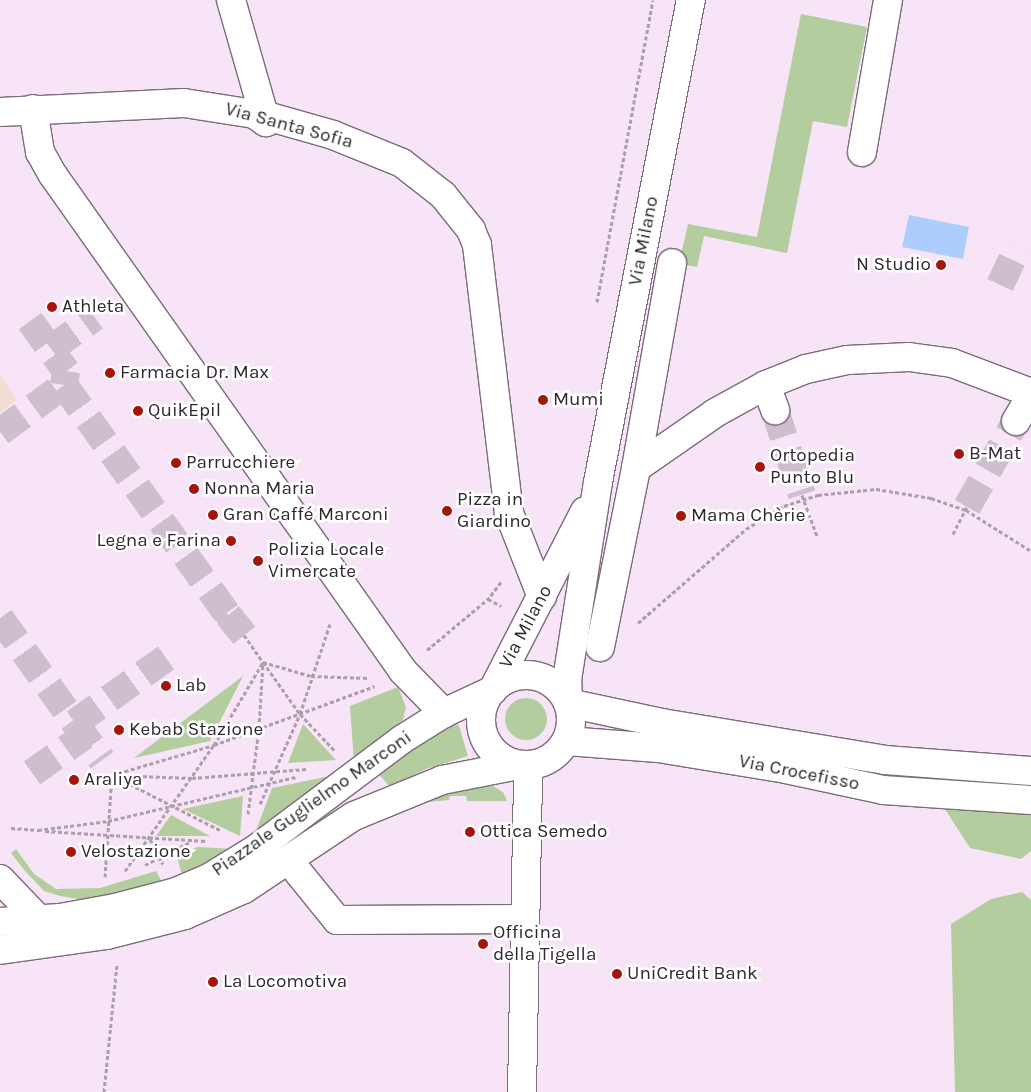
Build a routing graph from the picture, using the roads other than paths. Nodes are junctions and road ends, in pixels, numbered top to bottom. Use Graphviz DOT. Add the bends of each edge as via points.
graph roads {
  1 [pos="231,0"];
  2 [pos="690,0"];
  3 [pos="888,0"];
  4 [pos="32,109"];
  5 [pos="0,112"];
  6 [pos="266,122"];
  7 [pos="862,152"];
  8 [pos="672,263"];
  9 [pos="766,385"];
  10 [pos="1031,394"];
  11 [pos="775,410"];
  12 [pos="1016,421"];
  13 [pos="636,468"];
  14 [pos="598,482"];
  15 [pos="542,597"];
  16 [pos="600,647"];
  17 [pos="493,690"];
  18 [pos="568,702"];
  19 [pos="444,713"];
  20 [pos="567,741"];
  21 [pos="523,765"];
  22 [pos="1031,771"];
  23 [pos="1031,800"];
  24 [pos="298,872"];
  25 [pos="0,879"];
  26 [pos="514,919"];
  27 [pos="37,920"];
  28 [pos="0,922"];
  29 [pos="87,939"];
  30 [pos="0,950"];
  31 [pos="522,1092"];
  1 -- 6 [label="street"];
  2 -- 14 [label="street, Via Milano"];
  3 -- 7 [label="street"];
  4 -- 5 [label="street, Via Santa Sofia"];
  4 -- 6 [label="street, Via Santa Sofia" via="184,103 254,114"];
  4 -- 19 [label="street" via="40,152 53,175 397,675"];
  6 -- 15 [label="street, Via Santa Sofia" via="270,117 333,134 402,163 443,195 471,230 477,245 509,513"];
  8 -- 13 [label="street"];
  9 -- 10 [label="street" via="806,369 847,360 908,357 952,363"];
  9 -- 11 [label="street"];
  9 -- 13 [label="street" via="715,413"];
  10 -- 12 [label="street"];
  13 -- 16 [label="street"];
  14 -- 15 [label="street, Via Milano"];
  14 -- 18 [label="street, Via Milano" via="567,680"];
  15 -- 17 [label="street, Via Milano"];
  17 -- 18 [label="street, Piazzale Guglielmo Marconi" via="512,677 539,676 559,688"];
  17 -- 19 [label="street, Piazzale Guglielmo Marconi"];
  17 -- 21 [label="street, Piazzale Guglielmo Marconi" via="481,712 482,732 496,754"];
  18 -- 20 [label="street" via="572,722"];
  18 -- 22 [label="street, Via Crocefisso" via="662,723 885,760"];
  19 -- 27 [label="street, Piazzale Guglielmo Marconi" via="401,740 242,859 209,878 153,900"];
  20 -- 21 [label="street, Piazzale Guglielmo Marconi" via="550,759"];
  20 -- 23 [label="street, Via Crocefisso" via="658,748 884,790"];
  21 -- 26 [label="street"];
  21 -- 29 [label="street, Piazzale Guglielmo Marconi" via="442,780 414,790 328,830 263,877 221,901 158,922"];
  24 -- 26 [label="street" via="337,920"];
  25 -- 27 [label="street"];
  26 -- 31 [label="street"];
  27 -- 28 [label="street, Piazzale Guglielmo Marconi"];
  27 -- 29 [label="street" via="60,935"];
  29 -- 30 [label="street, Piazzale Guglielmo Marconi"];
}
